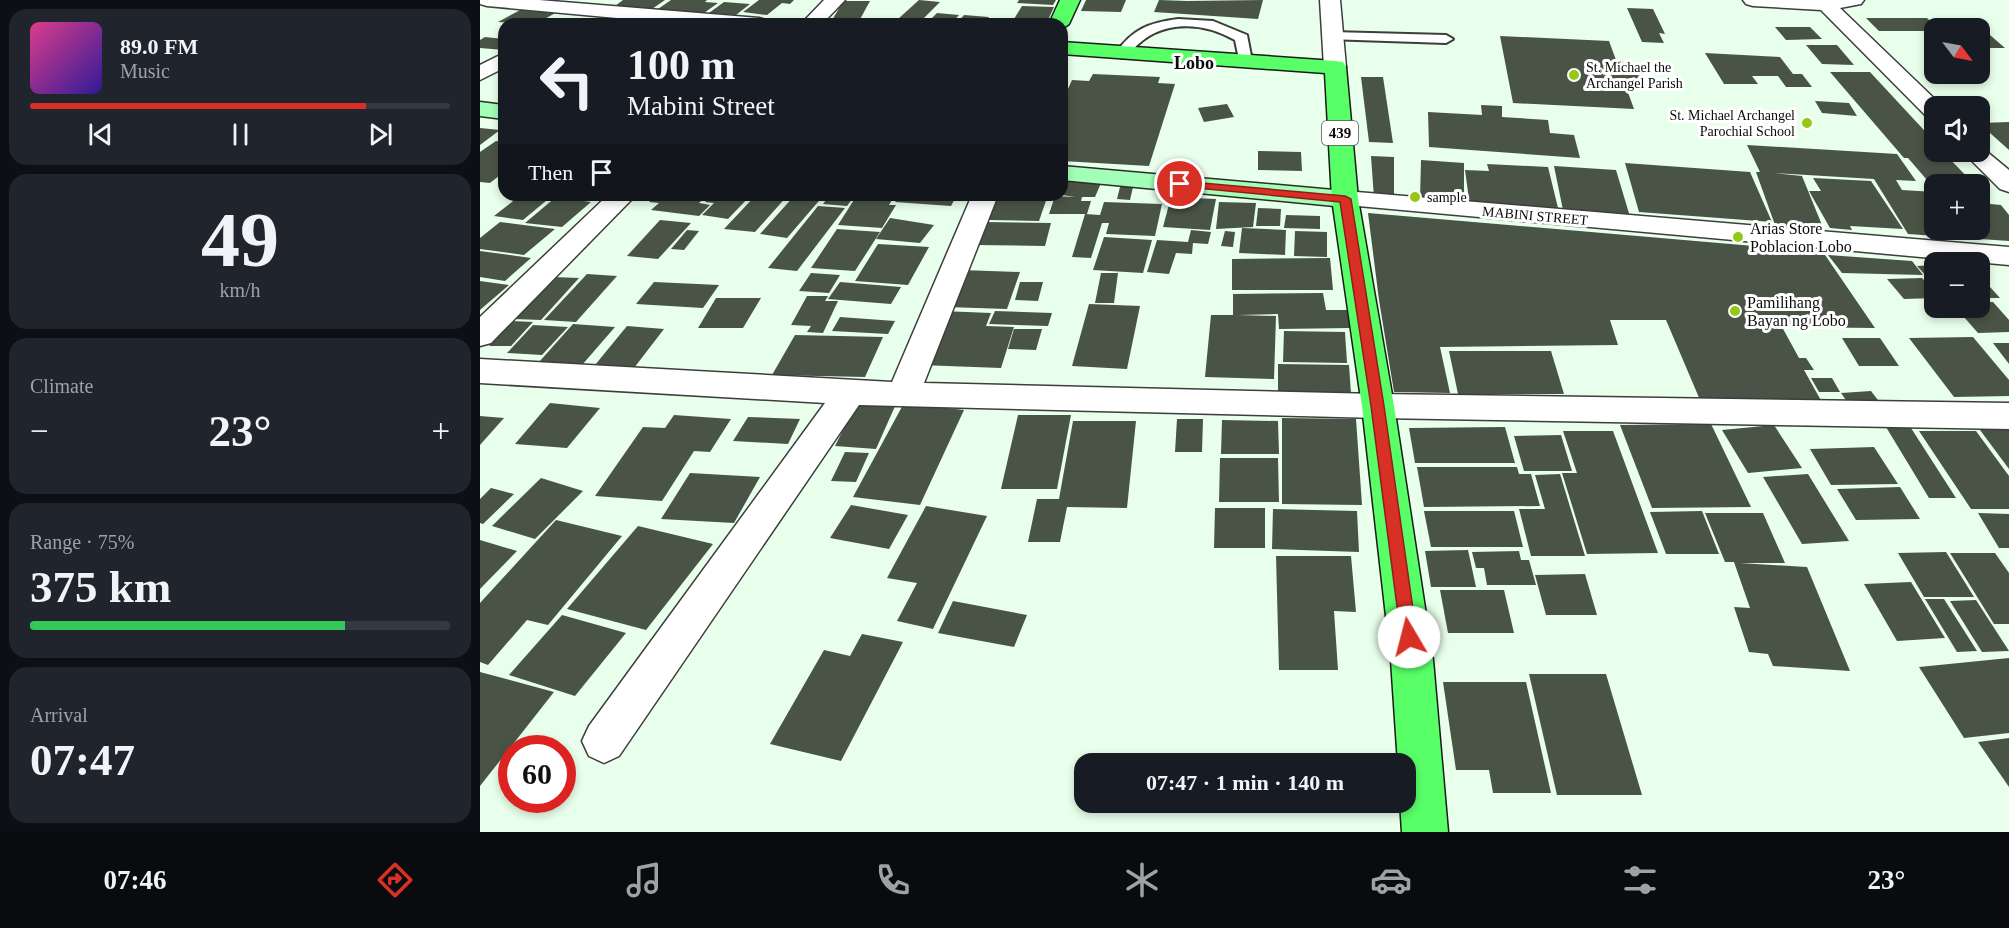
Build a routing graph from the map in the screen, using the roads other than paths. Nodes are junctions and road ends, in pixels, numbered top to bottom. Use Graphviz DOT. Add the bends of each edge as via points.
graph roads {
  1 [pos="487,0"];
  2 [pos="595,0"];
  3 [pos="835,0"];
  4 [pos="1070,0"];
  5 [pos="1330,0"];
  6 [pos="1753,0"];
  7 [pos="1854,0"];
  8 [pos="1823,3"];
  9 [pos="577,10"];
  10 [pos="565,18"];
  11 [pos="681,18"];
  12 [pos="817,18"];
  13 [pos="1062,18"];
  14 [pos="1332,36"];
  15 [pos="1446,39"];
  16 [pos="1068,49"];
  17 [pos="1122,54"];
  18 [pos="1245,61"];
  19 [pos="498,63"];
  20 [pos="1335,67"];
  21 [pos="480,74"];
  22 [pos="1924,101"];
  23 [pos="480,109"];
  24 [pos="498,111"];
  25 [pos="1986,162"];
  26 [pos="1068,174"];
  27 [pos="2009,184"];
  28 [pos="1345,199"];
  29 [pos="617,201"];
  30 [pos="982,201"];
  31 [pos="2009,256"];
  32 [pos="480,335"];
  33 [pos="480,371"];
  34 [pos="850,392"];
  35 [pos="903,395"];
  36 [pos="1378,406"];
  37 [pos="2009,416"];
  38 [pos="604,741"];
  39 [pos="1425,832"];
  1 -- 9 [label="street"];
  2 -- 9 [label="street"];
  3 -- 12 [label="street"];
  4 -- 13 [label="main road"];
  5 -- 14 [label="street"];
  6 -- 8 [label="street"];
  7 -- 8 [label="street"];
  8 -- 22 [label="street"];
  9 -- 10 [label="street"];
  9 -- 11 [label="street"];
  14 -- 15 [label="lane"];
  14 -- 20 [label="street"];
  16 -- 17 [label="main road"];
  17 -- 18 [label="main road"];
  17 -- 18 [label="lane" via="1134,37 1161,25 1207,25 1242,38"];
  18 -- 20 [label="main road"];
  19 -- 21 [label="street"];
  20 -- 28 [label="main road, 439"];
  23 -- 24 [label="main road"];
  25 -- 27 [label="street"];
  26 -- 28 [label="main road, MABINI STREET"];
  28 -- 31 [label="street, MABINI STREET"];
  28 -- 36 [label="main road"];
  29 -- 32 [label="street"];
  30 -- 35 [label="street"];
  33 -- 34 [label="street"];
  34 -- 35 [label="street"];
  34 -- 38 [label="street"];
  35 -- 36 [label="street"];
  36 -- 37 [label="street"];
  36 -- 39 [label="main road" via="1412,660"];
}
